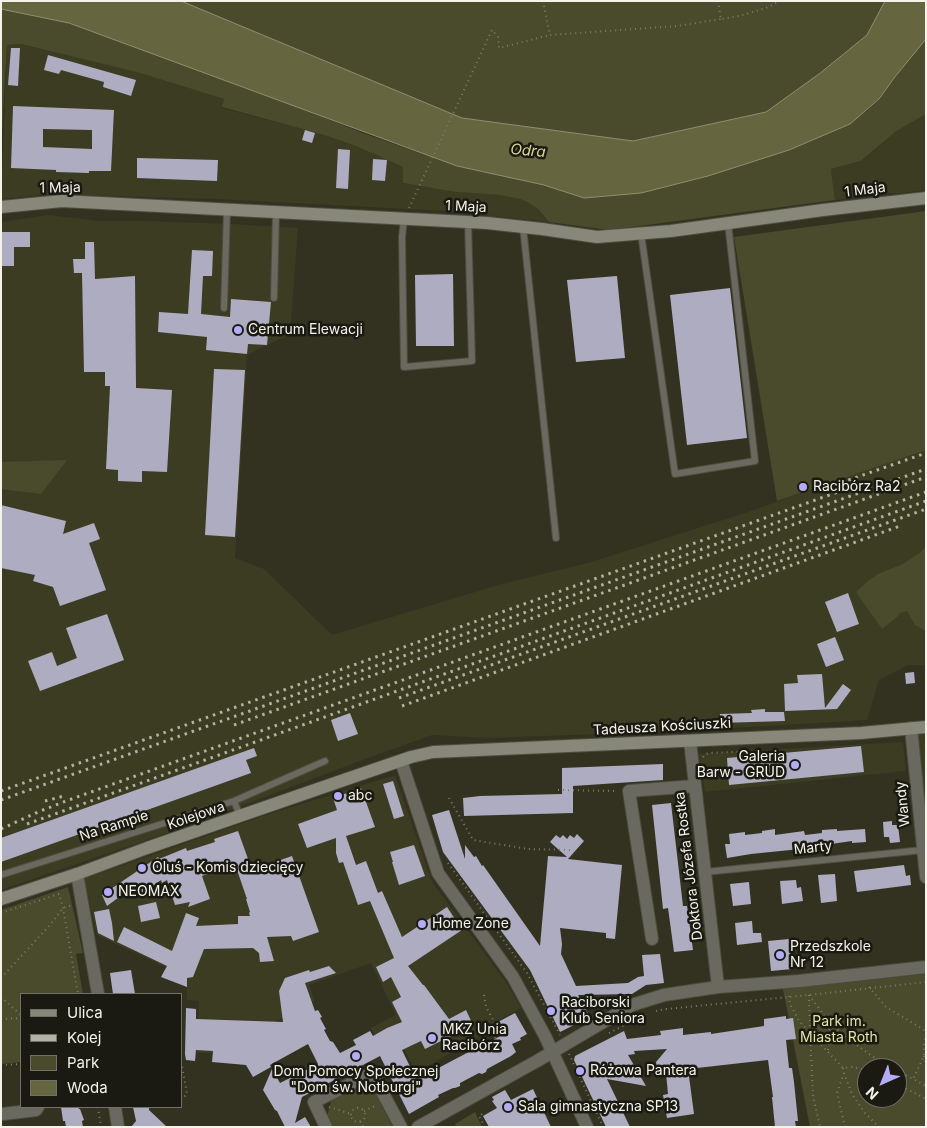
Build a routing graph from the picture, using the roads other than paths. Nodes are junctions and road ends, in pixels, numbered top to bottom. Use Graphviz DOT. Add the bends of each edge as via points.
graph roads {
  1 [pos="926,198"];
  2 [pos="1,207"];
  3 [pos="226,210"];
  4 [pos="276,212"];
  5 [pos="404,219"];
  6 [pos="468,222"];
  7 [pos="728,223"];
  8 [pos="524,227"];
  9 [pos="641,233"];
  10 [pos="274,298"];
  11 [pos="224,308"];
  12 [pos="556,538"];
  13 [pos="926,727"];
  14 [pos="911,728"];
  15 [pos="690,740"];
  16 [pos="325,761"];
  17 [pos="401,761"];
  18 [pos="695,786"];
  19 [pos="234,801"];
  20 [pos="240,816"];
  21 [pos="923,850"];
  22 [pos="705,872"];
  23 [pos="77,874"];
  24 [pos="1,875"];
  25 [pos="926,876"];
  26 [pos="1,899"];
  27 [pos="652,938"];
  28 [pos="926,967"];
  29 [pos="718,987"];
  30 [pos="98,993"];
  31 [pos="552,1052"];
  32 [pos="37,1108"];
  33 [pos="115,1108"];
  34 [pos="3,1114"];
  35 [pos="118,1127"];
  36 [pos="326,1127"];
  37 [pos="401,1127"];
  38 [pos="418,1127"];
  39 [pos="587,1127"];
  1 -- 7 [label="main road, 1 Maja"];
  2 -- 3 [label="main road, 1 Maja" via="62,201"];
  3 -- 4 [label="main road, 1 Maja"];
  3 -- 11 [label="lane"];
  4 -- 5 [label="main road, 1 Maja"];
  4 -- 10 [label="lane"];
  5 -- 6 [label="main road, 1 Maja"];
  5 -- 6 [label="lane" via="404,367 472,361"];
  6 -- 8 [label="main road, 1 Maja"];
  7 -- 9 [label="main road, 1 Maja"];
  7 -- 9 [label="lane" via="755,461 675,474"];
  8 -- 9 [label="main road, 1 Maja" via="597,237"];
  8 -- 12 [label="lane"];
  13 -- 14 [label="main road, Tadeusza Kościuszki"];
  14 -- 15 [label="main road, Tadeusza Kościuszki"];
  14 -- 21 [label="street, Wandy"];
  15 -- 17 [label="main road, Tadeusza Kościuszki" via="432,752"];
  15 -- 18 [label="street, Doktora Józefa Rostka"];
  16 -- 19 [label="lane, Na Rampie"];
  17 -- 20 [label="main road, Kolejowa"];
  17 -- 31 [label="street" via="438,873 513,977"];
  18 -- 22 [label="street, Doktora Józefa Rostka"];
  18 -- 27 [label="street" via="629,791"];
  19 -- 20 [label="lane"];
  19 -- 24 [label="lane, Na Rampie"];
  20 -- 23 [label="main road, Kolejowa"];
  21 -- 22 [label="lane, Marty"];
  21 -- 25 [label="street, Wandy"];
  22 -- 29 [label="street, Doktora Józefa Rostka"];
  23 -- 26 [label="main road, Kolejowa"];
  23 -- 30 [label="street"];
  28 -- 29 [label="street"];
  29 -- 31 [label="street" via="664,995 632,1005"];
  31 -- 38 [label="street"];
  31 -- 39 [label="street"];
  32 -- 34 [label="street"];
  33 -- 35 [label="street"];
  36 -- 37 [label="street" via="314,1102 372,1072"];
}
